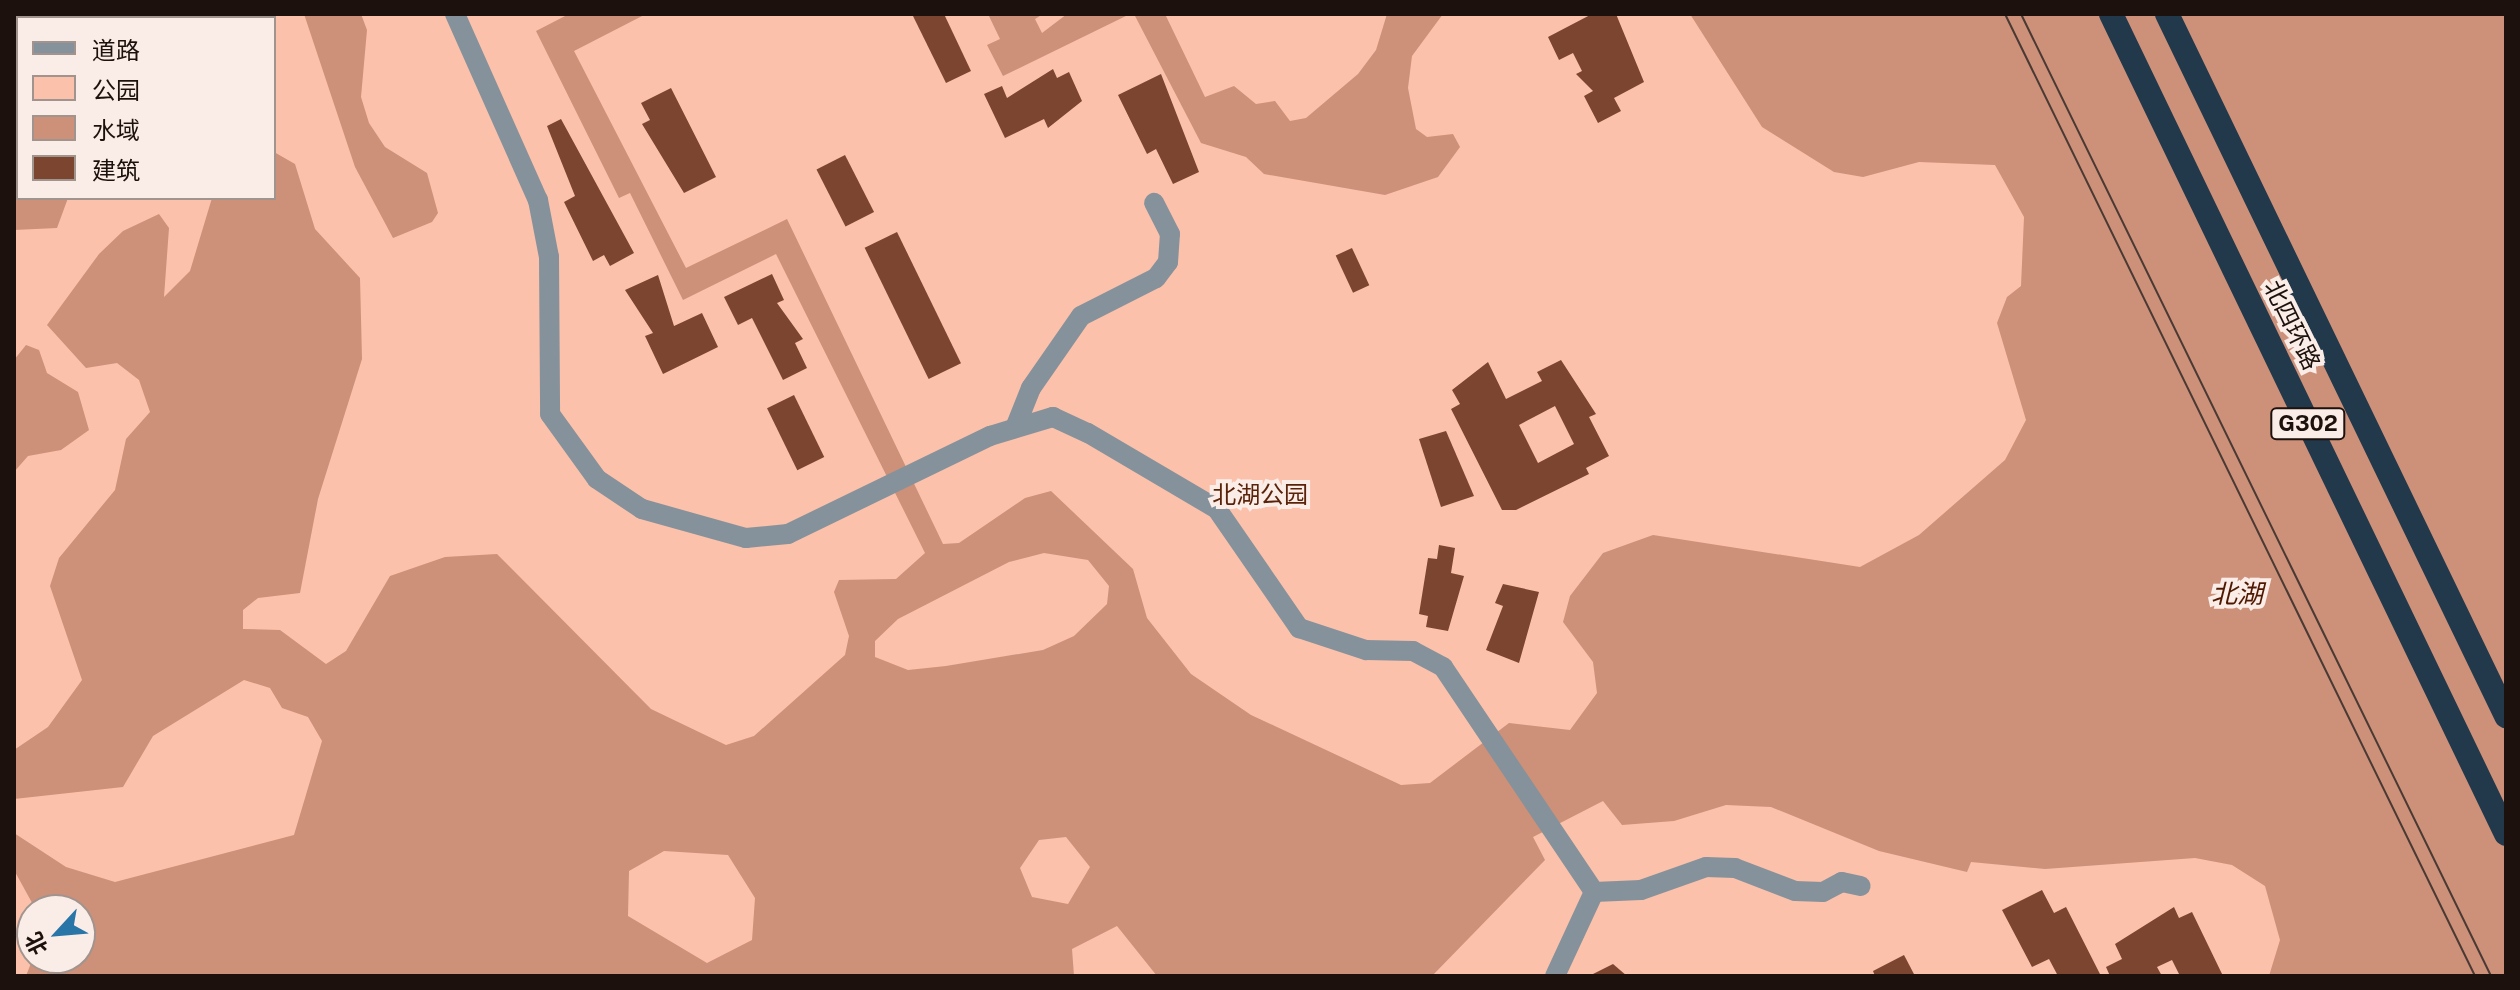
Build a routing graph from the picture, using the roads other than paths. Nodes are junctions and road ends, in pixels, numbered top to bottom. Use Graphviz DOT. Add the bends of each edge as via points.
graph roads {
  1 [pos="455,14"];
  2 [pos="2111,14"];
  3 [pos="2167,14"];
  4 [pos="1154,203"];
  5 [pos="1015,428"];
  6 [pos="2506,716"];
  7 [pos="2506,834"];
  8 [pos="1861,886"];
  9 [pos="1594,892"];
  10 [pos="1555,976"];
  1 -- 5 [label="street" via="538,200 549,257 550,414 597,479 642,509 694,528 746,538 788,534"];
  2 -- 7 [label="highway, 北四环路 / G302"];
  3 -- 6 [label="highway, 北四环路 / G302"];
  4 -- 5 [label="street" via="1170,234 1168,262 1156,278 1081,316 1031,388"];
  5 -- 9 [label="street" via="1053,417 1180,483 1217,509 1299,628 1366,650 1413,651 1443,667"];
  8 -- 9 [label="street" via="1842,882 1823,892 1795,891 1735,868 1706,867 1641,890"];
  9 -- 10 [label="street"];
}
